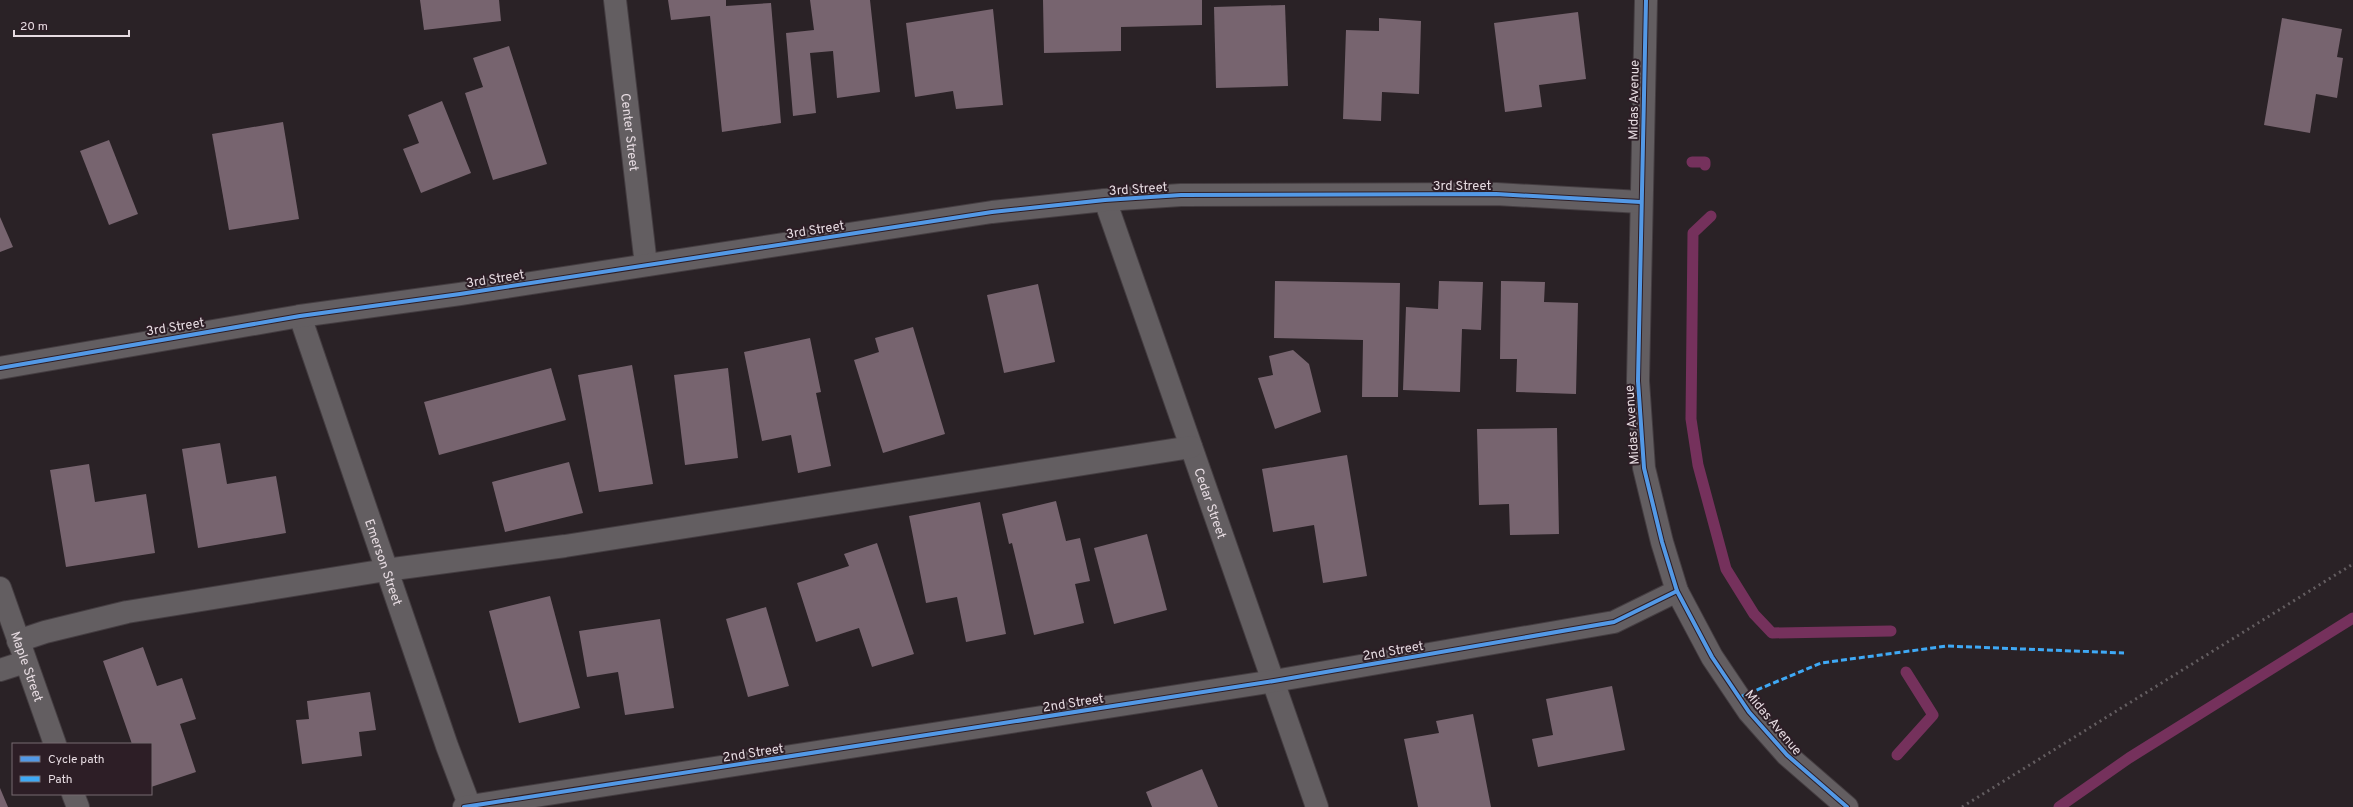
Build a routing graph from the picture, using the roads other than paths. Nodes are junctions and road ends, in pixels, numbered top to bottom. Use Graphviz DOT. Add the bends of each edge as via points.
graph roads {
  1 [pos="615,0"];
  2 [pos="1646,0"];
  3 [pos="1105,200"];
  4 [pos="1641,202"];
  5 [pos="646,265"];
  6 [pos="300,316"];
  7 [pos="0,368"];
  8 [pos="1191,447"];
  9 [pos="386,570"];
  10 [pos="0,588"];
  11 [pos="1677,590"];
  12 [pos="18,641"];
  13 [pos="25,662"];
  14 [pos="0,670"];
  15 [pos="1274,681"];
  16 [pos="55,743"];
  17 [pos="73,795"];
  18 [pos="78,807"];
  19 [pos="468,807"];
  20 [pos="1317,807"];
  21 [pos="1847,807"];
  1 -- 5 [label="street, Center Street"];
  2 -- 4 [label="street, Midas Avenue"];
  3 -- 4 [label="street, 3rd Street" via="1181,195 1496,194"];
  3 -- 5 [label="street, 3rd Street" via="992,212"];
  3 -- 8 [label="street, Cedar Street"];
  4 -- 11 [label="street, Midas Avenue" via="1638,381 1644,468"];
  5 -- 6 [label="street, 3rd Street"];
  6 -- 7 [label="street, 3rd Street"];
  6 -- 9 [label="street, Emerson Street"];
  8 -- 9 [label="street" via="573,545"];
  8 -- 15 [label="street, Cedar Street"];
  9 -- 12 [label="street" via="127,612"];
  9 -- 19 [label="street, Emerson Street"];
  10 -- 12 [label="street, Maple Street"];
  11 -- 15 [label="street, 2nd Street" via="1614,622"];
  11 -- 21 [label="street, Midas Avenue" via="1712,657 1750,712 1787,755"];
  12 -- 13 [label="street, Maple Street"];
  13 -- 14 [label="street"];
  13 -- 16 [label="street, Maple Street"];
  15 -- 19 [label="street, 2nd Street"];
  15 -- 20 [label="street, Cedar Street"];
  17 -- 18 [label="street"];
}
